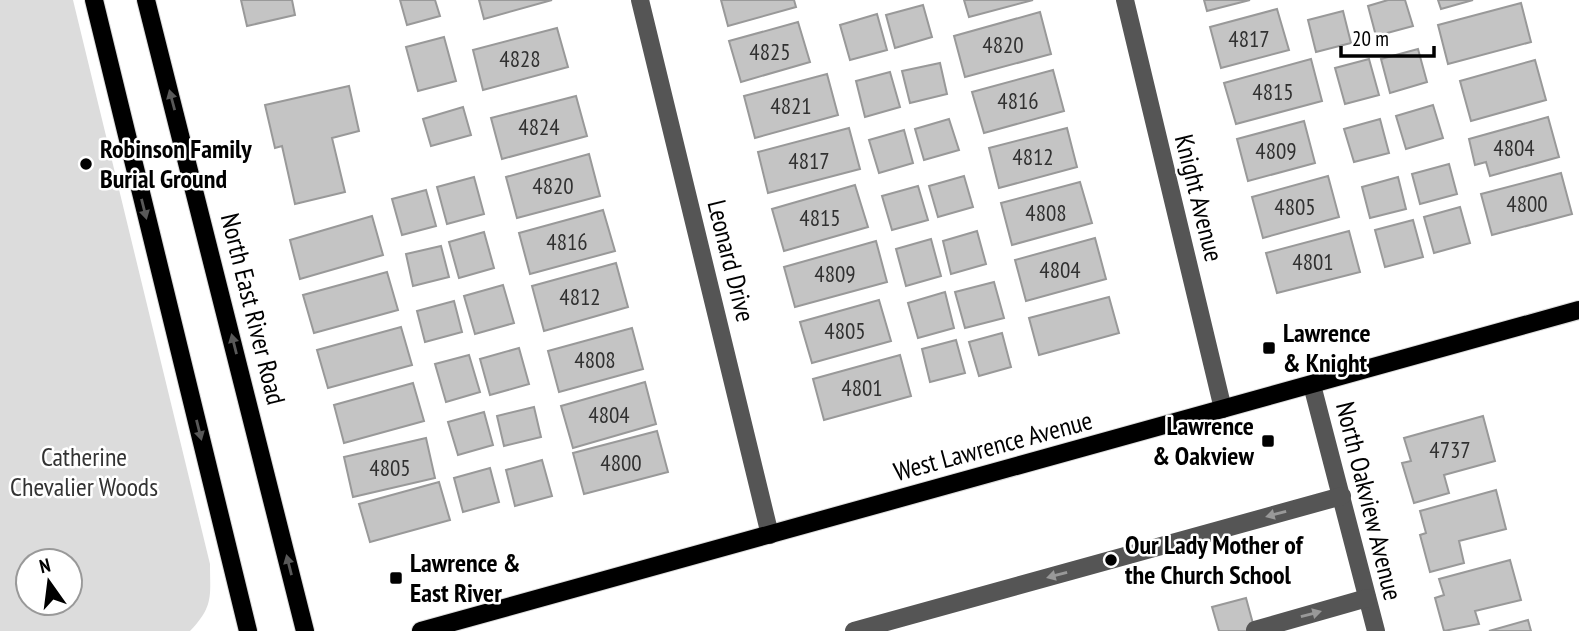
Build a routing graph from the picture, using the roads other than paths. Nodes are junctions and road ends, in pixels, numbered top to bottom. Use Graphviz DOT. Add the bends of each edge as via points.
graph roads {
  1 [pos="94,0"];
  2 [pos="146,0"];
  3 [pos="640,0"];
  4 [pos="1125,0"];
  5 [pos="1579,310"];
  6 [pos="1312,385"];
  7 [pos="1223,409"];
  8 [pos="1342,496"];
  9 [pos="770,535"];
  10 [pos="1367,598"];
  11 [pos="1255,630"];
  12 [pos="248,631"];
  13 [pos="305,631"];
  14 [pos="421,631"];
  15 [pos="854,631"];
  16 [pos="1376,631"];
  1 -- 12 [label="main road, one-way"];
  13 -- 2 [label="main road, North East River Road, one-way"];
  3 -- 9 [label="street, Leonard Drive"];
  4 -- 7 [label="street, Knight Avenue"];
  5 -- 6 [label="main road, West Lawrence Avenue"];
  6 -- 7 [label="main road, West Lawrence Avenue"];
  6 -- 8 [label="street, North Oakview Avenue"];
  7 -- 9 [label="main road, West Lawrence Avenue"];
  8 -- 10 [label="street, North Oakview Avenue"];
  8 -- 15 [label="street, one-way"];
  9 -- 14 [label="main road, West Lawrence Avenue"];
  11 -- 10 [label="street, one-way"];
  10 -- 16 [label="street, North Oakview Avenue"];
}
